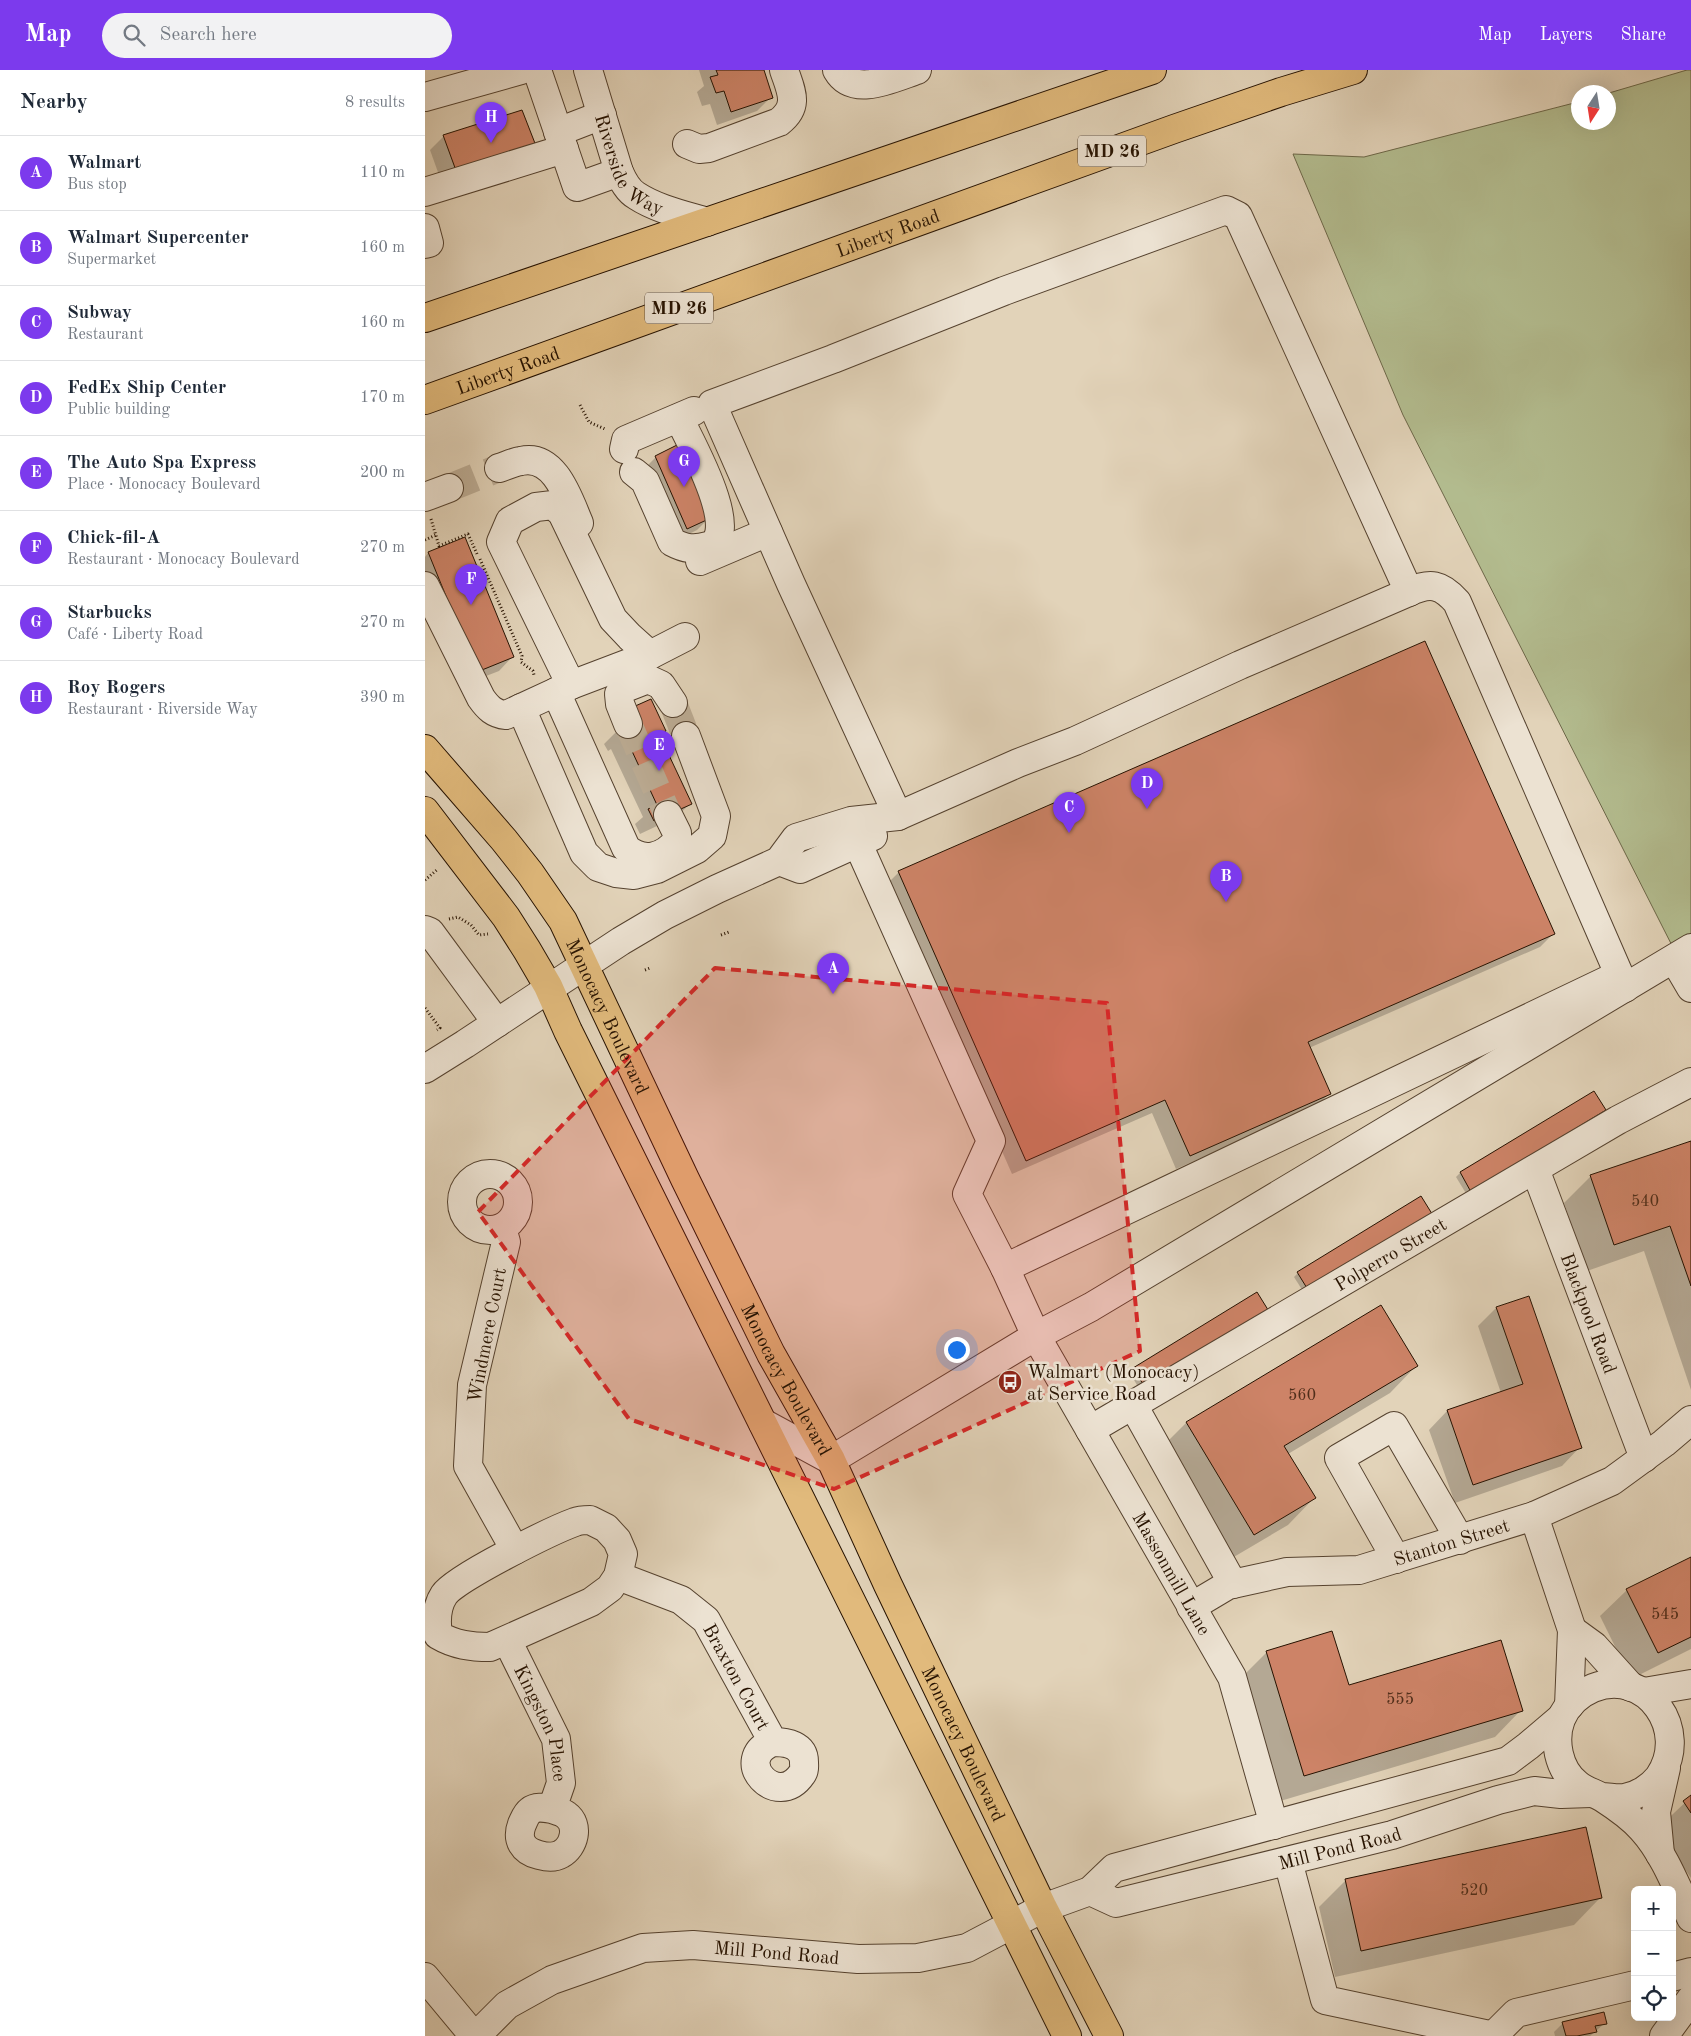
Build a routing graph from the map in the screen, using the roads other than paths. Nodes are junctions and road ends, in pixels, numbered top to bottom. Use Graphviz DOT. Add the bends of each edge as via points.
graph roads {
  1 [pos="521,70"];
  2 [pos="537,70"];
  3 [pos="589,70"];
  4 [pos="784,70"];
  5 [pos="837,70"];
  6 [pos="917,70"];
  7 [pos="1152,70"];
  8 [pos="1353,70"];
  9 [pos="425,97"];
  10 [pos="602,115"];
  11 [pos="561,140"];
  12 [pos="687,144"];
  13 [pos="619,172"];
  14 [pos="425,192"];
  15 [pos="707,222"];
  16 [pos="425,228"];
  17 [pos="425,244"];
  18 [pos="425,318"];
  19 [pos="425,400"];
  20 [pos="712,404"];
  21 [pos="679,418"];
  22 [pos="499,468"];
  23 [pos="651,523"];
  24 [pos="768,532"];
  25 [pos="425,586"];
  26 [pos="1409,592"];
  27 [pos="613,619"];
  28 [pos="685,637"];
  29 [pos="650,655"];
  30 [pos="548,696"];
  31 [pos="673,703"];
  32 [pos="628,724"];
  33 [pos="686,736"];
  34 [pos="425,749"];
  35 [pos="425,811"];
  36 [pos="668,815"];
  37 [pos="898,816"];
  38 [pos="858,844"];
  39 [pos="779,861"];
  40 [pos="435,926"];
  41 [pos="1683,954"];
  42 [pos="585,965"];
  43 [pos="1622,981"];
  44 [pos="549,988"];
  45 [pos="1691,988"];
  46 [pos="497,1023"];
  47 [pos="425,1069"];
  48 [pos="1691,1082"];
  49 [pos="1535,1169"];
  50 [pos="502,1228"];
  51 [pos="1005,1268"];
  52 [pos="1036,1336"];
  53 [pos="1133,1405"];
  54 [pos="1691,1420"];
  55 [pos="763,1423"];
  56 [pos="1090,1430"];
  57 [pos="1644,1458"];
  58 [pos="831,1460"];
  59 [pos="1534,1516"];
  60 [pos="1461,1540"];
  61 [pos="515,1550"];
  62 [pos="1396,1559"];
  63 [pos="618,1576"];
  64 [pos="1233,1584"];
  65 [pos="1191,1607"];
  66 [pos="1572,1630"];
  67 [pos="432,1639"];
  68 [pos="507,1640"];
  69 [pos="1691,1684"];
  70 [pos="1638,1689"];
  71 [pos="1565,1712"];
  72 [pos="1691,1734"];
  73 [pos="773,1742"];
  74 [pos="1668,1762"];
  75 [pos="1596,1795"];
  76 [pos="552,1809"];
  77 [pos="1274,1825"];
  78 [pos="1661,1856"];
  79 [pos="1288,1862"];
  80 [pos="1090,1891"];
  81 [pos="1043,1908"];
  82 [pos="1691,1918"];
  83 [pos="1011,1924"];
  84 [pos="1691,1972"];
  85 [pos="1676,1976"];
  86 [pos="425,1977"];
  87 [pos="1631,1986"];
  88 [pos="1691,1999"];
  89 [pos="475,2036"];
  90 [pos="1067,2036"];
  91 [pos="1109,2036"];
  92 [pos="1493,2036"];
  93 [pos="1664,2036"];
  1 -- 9 [label="street"];
  2 -- 11 [label="street"];
  3 -- 10 [label="street, Riverside Way"];
  4 -- 12 [label="street" via="793,99 787,116 779,122 709,148 699,149"];
  5 -- 6 [label="street" via="841,77 857,85 872,84"];
  7 -- 15 [label="main road"];
  8 -- 19 [label="main road, Liberty Road / MD 26" via="1174,129"];
  10 -- 11 [label="street"];
  10 -- 13 [label="street, Riverside Way"];
  11 -- 13 [label="street" via="577,187"];
  11 -- 14 [label="street"];
  13 -- 15 [label="street, Riverside Way" via="625,185 637,196"];
  15 -- 18 [label="main road"];
  16 -- 17 [label="street" via="429,243"];
  20 -- 21 [label="street"];
  20 -- 24 [label="street"];
  20 -- 26 [label="street" via="833,360 1004,291 1226,210 1238,216"];
  21 -- 21 [label="street" via="627,440 623,451 645,481 672,542 695,550 713,545 719,536 721,518 715,496"];
  22 -- 27 [label="street" via="522,460 541,463 557,476 616,602"];
  23 -- 24 [label="street" via="667,556 683,562 700,561"];
  24 -- 37 [label="street"];
  25 -- 30 [label="street" via="488,708 506,715"];
  26 -- 37 [label="street"];
  26 -- 43 [label="street" via="1423,585 1435,586 1447,591 1457,602"];
  27 -- 29 [label="street"];
  27 -- 30 [label="street" via="562,513 553,506 536,507 510,520 501,542"];
  28 -- 29 [label="street"];
  29 -- 30 [label="street"];
  30 -- 33 [label="street" via="584,853 599,867 616,872 634,875 657,868 697,849 712,836 716,816"];
  30 -- 36 [label="street" via="632,854 648,858 671,849 677,841 677,833"];
  31 -- 32 [label="street" via="661,685 648,679 625,688 619,694"];
  34 -- 42 [label="main road, Monocacy Boulevard" via="535,880 563,920"];
  35 -- 44 [label="main road, Monocacy Boulevard" via="506,917"];
  37 -- 38 [label="street"];
  37 -- 39 [label="street" via="851,822 796,838"];
  38 -- 39 [label="street" via="800,869"];
  38 -- 51 [label="street, Massonmill Lane" via="991,1141 967,1194"];
  39 -- 42 [label="street" via="665,915"];
  40 -- 46 [label="street" via="430,932"];
  41 -- 43 [label="street"];
  41 -- 45 [label="street"];
  42 -- 44 [label="street"];
  42 -- 58 [label="main road, Monocacy Boulevard" via="628,1061 771,1354"];
  43 -- 51 [label="street"];
  43 -- 52 [label="street" via="1091,1307"];
  44 -- 46 [label="street"];
  44 -- 55 [label="main road, Monocacy Boulevard"];
  46 -- 47 [label="street" via="451,1036"];
  48 -- 49 [label="street, Polperro Street"];
  49 -- 53 [label="street, Polperro Street"];
  49 -- 57 [label="street, Blackpool Road"];
  50 -- 61 [label="street, Windmere Court" via="506,1242 472,1386 468,1466"];
  51 -- 52 [label="street, Massonmill Lane"];
  52 -- 56 [label="street, Massonmill Lane"];
  52 -- 58 [label="street"];
  53 -- 56 [label="street, Polperro Street"];
  53 -- 64 [label="street"];
  54 -- 57 [label="street, Stanton Street"];
  55 -- 58 [label="street"];
  55 -- 83 [label="main road, Monocacy Boulevard"];
  56 -- 65 [label="street, Massonmill Lane"];
  57 -- 59 [label="street, Stanton Street" via="1611,1481"];
  58 -- 81 [label="main road, Monocacy Boulevard"];
  59 -- 60 [label="street, Stanton Street"];
  59 -- 66 [label="street"];
  60 -- 62 [label="street, Stanton Street"];
  60 -- 62 [label="street" via="1394,1426 1339,1458"];
  61 -- 63 [label="street" via="577,1521 590,1520 606,1528 617,1540 623,1554"];
  61 -- 67 [label="street" via="444,1594"];
  62 -- 64 [label="street, Stanton Street" via="1359,1570 1287,1572"];
  63 -- 68 [label="street" via="610,1588 591,1602"];
  63 -- 73 [label="street, Braxton Court" via="681,1600 706,1620"];
  64 -- 65 [label="street, Stanton Street"];
  65 -- 77 [label="street, Massonmill Lane" via="1231,1677"];
  66 -- 70 [label="street" via="1594,1646"];
  66 -- 71 [label="street"];
  67 -- 68 [label="street" via="473,1647"];
  68 -- 76 [label="street, Kingston Place" via="556,1739 561,1783"];
  69 -- 70 [label="street, Mill Pond Road"];
  70 -- 71 [label="street, Mill Pond Road" via="1620,1684 1602,1685 1585,1691"];
  70 -- 74 [label="street, Mill Pond Road" via="1651,1696 1662,1708 1669,1723 1672,1740"];
  71 -- 75 [label="street" via="1557,1735 1558,1753 1576,1784"];
  71 -- 77 [label="street, Mill Pond Road" via="1508,1761"];
  72 -- 74 [label="street, Mill Pond Road"];
  74 -- 75 [label="street, Mill Pond Road" via="1654,1784 1640,1793 1625,1798"];
  74 -- 78 [label="street" via="1656,1812"];
  75 -- 78 [label="street" via="1625,1813 1643,1830"];
  75 -- 79 [label="street, Mill Pond Road" via="1534,1791 1392,1835"];
  77 -- 80 [label="street, Mill Pond Road" via="1114,1868"];
  78 -- 82 [label="street"];
  79 -- 80 [label="street, Mill Pond Road" via="1116,1903"];
  79 -- 92 [label="street" via="1325,2000"];
  80 -- 81 [label="street, Mill Pond Road"];
  81 -- 83 [label="street, Mill Pond Road"];
  81 -- 91 [label="main road, Monocacy Boulevard"];
  83 -- 89 [label="street, Mill Pond Road" via="967,1948 918,1958 858,1959 693,1945 643,1948 552,1980 507,2005"];
  83 -- 90 [label="main road, Monocacy Boulevard"];
  84 -- 85 [label="street"];
  86 -- 89 [label="street"];
  87 -- 92 [label="street" via="1516,2013"];
  88 -- 93 [label="street"];
}
